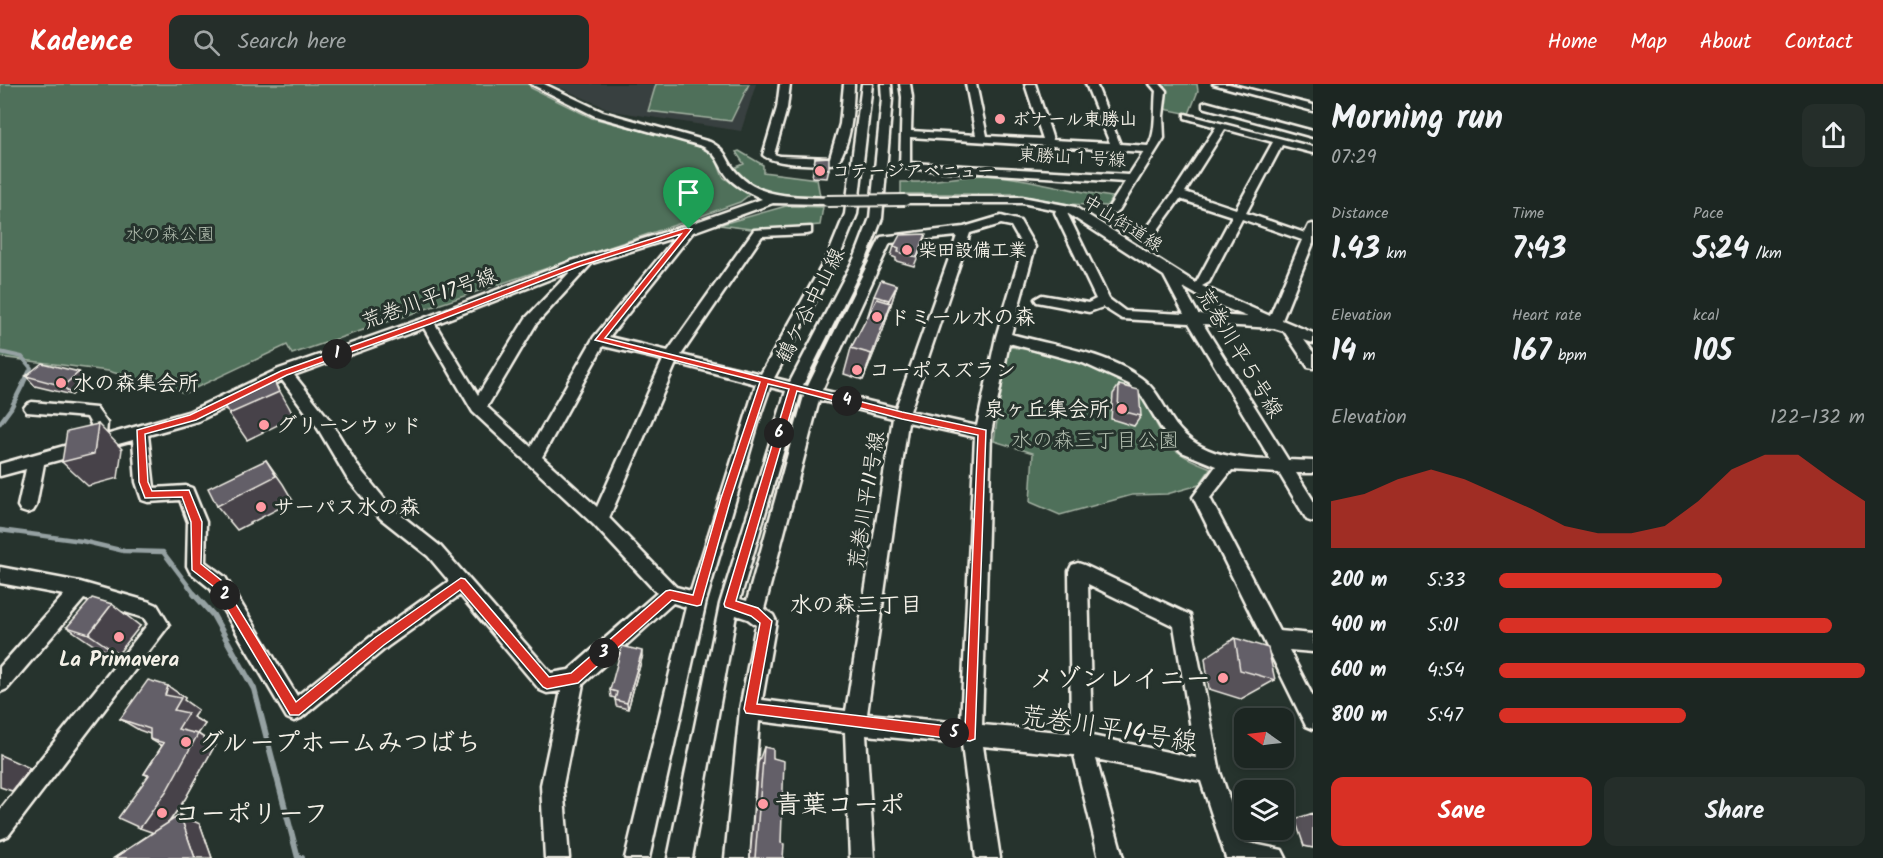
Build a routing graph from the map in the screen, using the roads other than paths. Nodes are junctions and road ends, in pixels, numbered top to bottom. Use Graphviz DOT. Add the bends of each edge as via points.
graph roads {
  1 [pos="536,84"];
  2 [pos="785,84"];
  3 [pos="886,84"];
  4 [pos="905,84"];
  5 [pos="972,84"];
  6 [pos="1030,84"];
  7 [pos="1091,84"];
  8 [pos="1155,84"];
  9 [pos="1218,84"];
  10 [pos="849,85"];
  11 [pos="867,86"];
  12 [pos="1206,105"];
  13 [pos="1313,108"];
  14 [pos="1190,116"];
  15 [pos="885,117"];
  16 [pos="906,119"];
  17 [pos="846,120"];
  18 [pos="864,122"];
  19 [pos="1222,125"];
  20 [pos="906,134"];
  21 [pos="1313,134"];
  22 [pos="982,138"];
  23 [pos="1279,141"];
  24 [pos="1049,143"];
  25 [pos="1116,146"];
  26 [pos="1151,149"];
  27 [pos="1313,150"];
  28 [pos="1133,179"];
  29 [pos="1178,194"];
  30 [pos="772,199"];
  31 [pos="1063,208"];
  32 [pos="1113,210"];
  33 [pos="1240,214"];
  34 [pos="689,229"];
  35 [pos="807,230"];
  36 [pos="965,231"];
  37 [pos="1311,233"];
  38 [pos="1145,239"];
  39 [pos="588,261"];
  40 [pos="1169,273"];
  41 [pos="1202,282"];
  42 [pos="1042,299"];
  43 [pos="1104,302"];
  44 [pos="1194,320"];
  45 [pos="427,322"];
  46 [pos="1281,326"];
  47 [pos="1004,337"];
  48 [pos="1313,338"];
  49 [pos="599,340"];
  50 [pos="672,357"];
  51 [pos="1313,363"];
  52 [pos="284,373"];
  53 [pos="765,380"];
  54 [pos="794,387"];
  55 [pos="813,392"];
  56 [pos="32,408"];
  57 [pos="478,408"];
  58 [pos="902,416"];
  59 [pos="140,432"];
  60 [pos="983,433"];
  61 [pos="97,444"];
  62 [pos="533,458"];
  63 [pos="36,460"];
  64 [pos="1226,465"];
  65 [pos="1283,465"];
  66 [pos="1313,467"];
  67 [pos="0,470"];
  68 [pos="27,507"];
  69 [pos="1313,515"];
  70 [pos="600,520"];
  71 [pos="0,574"];
  72 [pos="461,583"];
  73 [pos="80,590"];
  74 [pos="670,594"];
  75 [pos="697,601"];
  76 [pos="729,604"];
  77 [pos="754,612"];
  78 [pos="1275,640"];
  79 [pos="1313,643"];
  80 [pos="574,678"];
  81 [pos="0,682"];
  82 [pos="750,709"];
  83 [pos="1313,718"];
  84 [pos="855,723"];
  85 [pos="970,735"];
  86 [pos="1082,745"];
  87 [pos="1209,772"];
  88 [pos="0,828"];
  89 [pos="1238,855"];
  90 [pos="557,858"];
  91 [pos="637,858"];
  92 [pos="680,858"];
  93 [pos="737,858"];
  94 [pos="862,858"];
  95 [pos="988,858"];
  96 [pos="1111,858"];
  97 [pos="1274,858"];
  1 -- 30 [label="street" via="599,114 706,144 719,152 738,181"];
  2 -- 17 [label="street" via="768,155 778,159 832,161 837,156"];
  3 -- 15 [label="street, 鶴ケ谷中山線"];
  4 -- 16 [label="street"];
  5 -- 22 [label="street"];
  6 -- 24 [label="street"];
  7 -- 25 [label="street"];
  8 -- 26 [label="street, 東勝山１号線" via="1161,91 1160,135"];
  9 -- 13 [label="street"];
  10 -- 11 [label="street"];
  10 -- 17 [label="street"];
  11 -- 18 [label="street"];
  12 -- 21 [label="street"];
  14 -- 19 [label="street"];
  15 -- 16 [label="street"];
  15 -- 54 [label="street, 鶴ケ谷中山線" via="876,218"];
  16 -- 20 [label="street"];
  17 -- 18 [label="street"];
  18 -- 53 [label="street" via="844,233"];
  19 -- 23 [label="street"];
  19 -- 29 [label="street"];
  20 -- 22 [label="street"];
  20 -- 28 [label="street, 東勝山１号線" via="904,165"];
  22 -- 24 [label="street"];
  23 -- 27 [label="street"];
  23 -- 33 [label="street"];
  24 -- 25 [label="street"];
  25 -- 26 [label="street"];
  26 -- 28 [label="street, 東勝山１号線"];
  28 -- 32 [label="street"];
  29 -- 33 [label="street"];
  29 -- 38 [label="street"];
  30 -- 31 [label="street, 中山街道線, bridge" via="1022,200"];
  30 -- 34 [label="street, 荒巻川平17号線"];
  31 -- 40 [label="street, 中山街道線"];
  31 -- 43 [label="street" via="1061,213"];
  33 -- 37 [label="street"];
  33 -- 41 [label="street"];
  34 -- 39 [label="street, 荒巻川平17号線"];
  34 -- 49 [label="street"];
  35 -- 50 [label="street" via="758,233"];
  36 -- 47 [label="street" via="1001,220 1016,224 1029,247"];
  36 -- 55 [label="street" via="885,240"];
  36 -- 58 [label="street, 荒巻川平11号線"];
  37 -- 46 [label="street"];
  39 -- 45 [label="street, 荒巻川平17号線"];
  39 -- 57 [label="street" via="531,321"];
  40 -- 44 [label="street, 荒巻川平５号線"];
  40 -- 46 [label="street, 中山街道線" via="1211,297"];
  42 -- 43 [label="street" via="1089,308"];
  43 -- 44 [label="street" via="1122,315"];
  44 -- 46 [label="street"];
  44 -- 65 [label="street, 荒巻川平５号線"];
  45 -- 52 [label="street, 荒巻川平17号線"];
  45 -- 57 [label="street"];
  46 -- 48 [label="street, 中山街道線"];
  46 -- 51 [label="street"];
  47 -- 60 [label="street"];
  47 -- 64 [label="street" via="1101,364 1131,379 1150,394 1178,439"];
  49 -- 50 [label="street"];
  49 -- 62 [label="street"];
  50 -- 53 [label="street"];
  50 -- 70 [label="street"];
  52 -- 59 [label="street, 荒巻川平17号線" via="193,417"];
  52 -- 72 [label="street" via="323,423 352,473 386,513 434,551"];
  53 -- 54 [label="street"];
  53 -- 75 [label="street"];
  54 -- 55 [label="street"];
  54 -- 76 [label="street, 鶴ケ谷中山線"];
  55 -- 58 [label="street"];
  55 -- 77 [label="street"];
  56 -- 61 [label="street" via="91,412 99,423"];
  57 -- 62 [label="street"];
  58 -- 60 [label="street"];
  58 -- 84 [label="street, 荒巻川平11号線"];
  59 -- 61 [label="street, 荒巻川平17号線"];
  59 -- 72 [label="street" via="148,495 186,493 196,522 196,566 218,583 294,711 380,641"];
  60 -- 85 [label="street"];
  61 -- 63 [label="street, 荒巻川平17号線"];
  62 -- 70 [label="street"];
  63 -- 67 [label="street, 荒巻川平17号線"];
  63 -- 68 [label="street"];
  64 -- 65 [label="street"];
  64 -- 78 [label="street" via="1201,497"];
  65 -- 66 [label="street"];
  65 -- 69 [label="street, 荒巻川平５号線"];
  70 -- 74 [label="street"];
  71 -- 73 [label="street"];
  72 -- 80 [label="street" via="547,683"];
  73 -- 81 [label="street"];
  73 -- 88 [label="street" via="150,611 159,625"];
  74 -- 75 [label="street"];
  74 -- 80 [label="street"];
  75 -- 91 [label="street"];
  76 -- 77 [label="street"];
  76 -- 92 [label="street, 鶴ケ谷中山線"];
  77 -- 82 [label="street" via="766,621"];
  78 -- 79 [label="street"];
  78 -- 83 [label="street"];
  80 -- 90 [label="street" via="552,785"];
  82 -- 84 [label="street, 荒巻川平14号線"];
  82 -- 93 [label="street"];
  84 -- 85 [label="street, 荒巻川平14号線"];
  84 -- 94 [label="street, 荒巻川平11号線"];
  85 -- 86 [label="street, 荒巻川平14号線"];
  85 -- 95 [label="street"];
  86 -- 87 [label="street, 荒巻川平14号線"];
  86 -- 87 [label="street" via="1078,571 1183,621"];
  86 -- 96 [label="street"];
  87 -- 89 [label="street"];
  89 -- 97 [label="street"];
}
